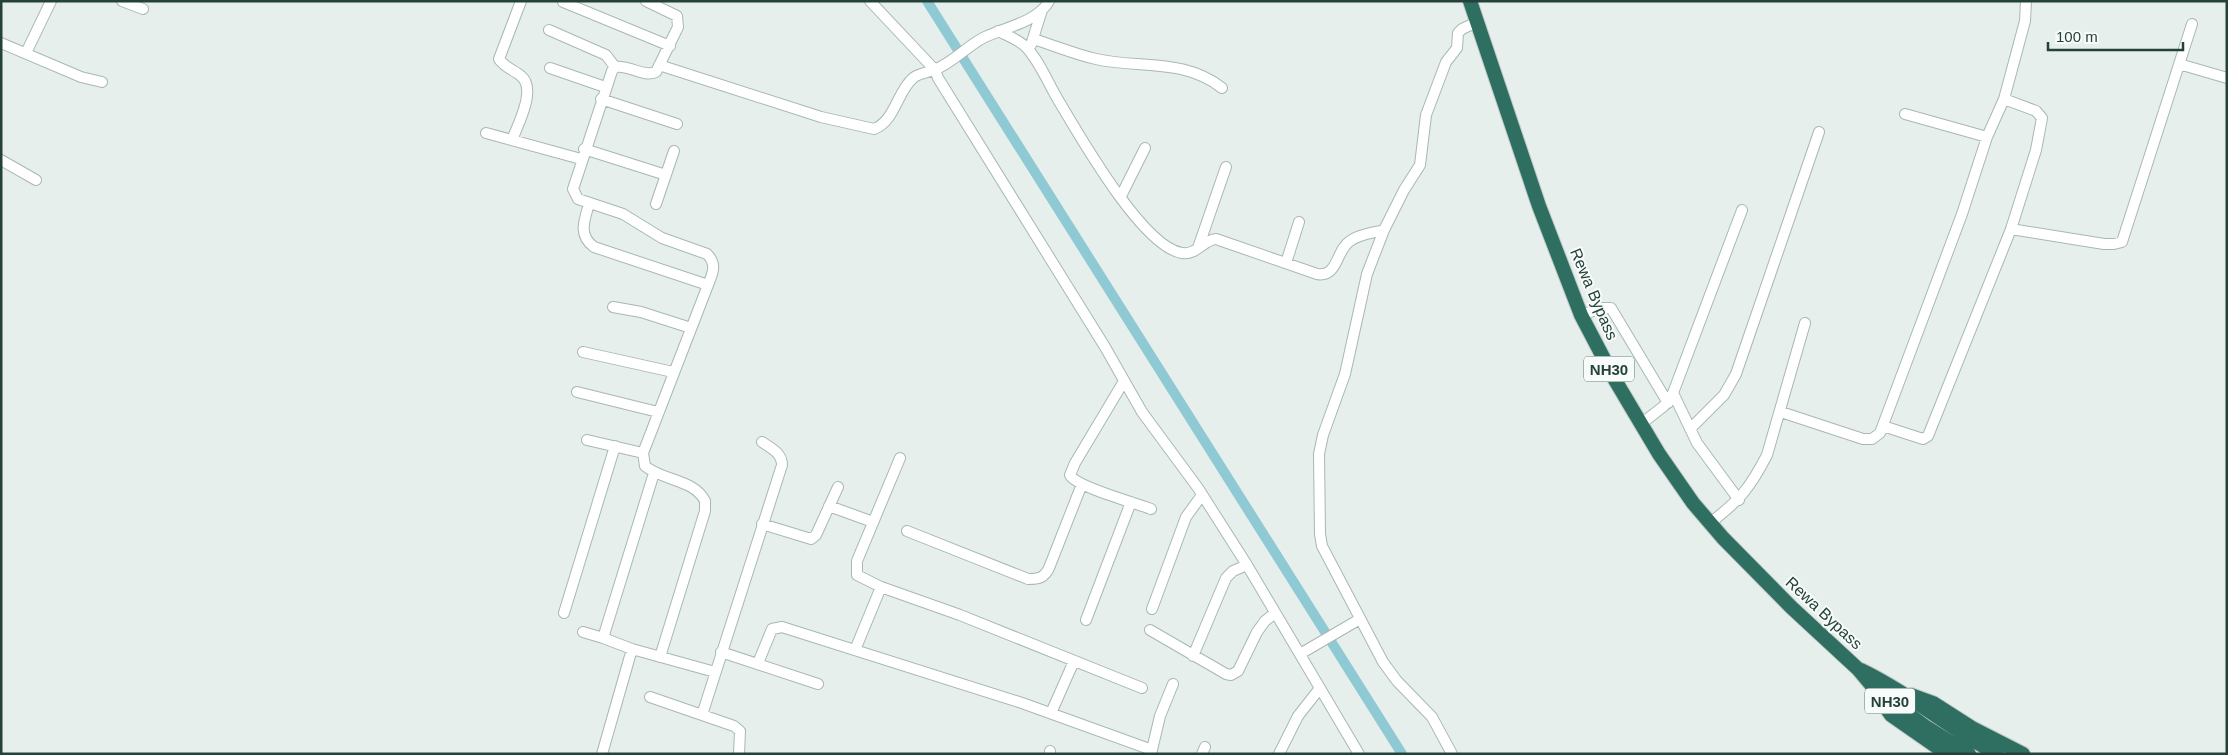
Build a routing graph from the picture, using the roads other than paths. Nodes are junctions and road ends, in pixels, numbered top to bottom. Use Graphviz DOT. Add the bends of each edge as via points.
graph roads {
  1 [pos="51,1"];
  2 [pos="122,1"];
  3 [pos="521,1"];
  4 [pos="646,1"];
  5 [pos="870,1"];
  6 [pos="1049,1"];
  7 [pos="1470,1"];
  8 [pos="2026,1"];
  9 [pos="563,2"];
  10 [pos="660,4"];
  11 [pos="143,9"];
  12 [pos="1042,10"];
  13 [pos="1476,22"];
  14 [pos="2192,24"];
  15 [pos="549,30"];
  16 [pos="998,32"];
  17 [pos="1033,39"];
  18 [pos="1,43"];
  19 [pos="670,46"];
  20 [pos="1029,51"];
  21 [pos="26,53"];
  22 [pos="2179,64"];
  23 [pos="659,65"];
  24 [pos="615,66"];
  25 [pos="550,68"];
  26 [pos="938,68"];
  27 [pos="2227,78"];
  28 [pos="102,82"];
  29 [pos="605,87"];
  30 [pos="1222,88"];
  31 [pos="601,99"];
  32 [pos="2004,99"];
  33 [pos="1905,114"];
  34 [pos="677,124"];
  35 [pos="1819,132"];
  36 [pos="486,133"];
  37 [pos="1987,137"];
  38 [pos="512,140"];
  39 [pos="1145,148"];
  40 [pos="674,151"];
  41 [pos="583,154"];
  42 [pos="1,160"];
  43 [pos="1226,167"];
  44 [pos="666,175"];
  45 [pos="36,180"];
  46 [pos="1121,196"];
  47 [pos="589,204"];
  48 [pos="656,204"];
  49 [pos="1742,210"];
  50 [pos="1299,222"];
  51 [pos="2012,228"];
  52 [pos="1384,230"];
  53 [pos="1198,249"];
  54 [pos="1286,263"];
  55 [pos="708,285"];
  56 [pos="613,307"];
  57 [pos="1581,315"];
  58 [pos="1805,323"];
  59 [pos="691,328"];
  60 [pos="583,352"];
  61 [pos="673,372"];
  62 [pos="1124,381"];
  63 [pos="577,392"];
  64 [pos="1673,393"];
  65 [pos="1668,403"];
  66 [pos="658,412"];
  67 [pos="1780,412"];
  68 [pos="1641,424"];
  69 [pos="1883,426"];
  70 [pos="1690,429"];
  71 [pos="587,440"];
  72 [pos="762,442"];
  73 [pos="616,446"];
  74 [pos="643,453"];
  75 [pos="900,458"];
  76 [pos="654,473"];
  77 [pos="1082,484"];
  78 [pos="838,487"];
  79 [pos="1202,495"];
  80 [pos="1739,500"];
  81 [pos="1131,502"];
  82 [pos="829,506"];
  83 [pos="1151,509"];
  84 [pos="873,522"];
  85 [pos="1710,523"];
  86 [pos="762,524"];
  87 [pos="907,531"];
  88 [pos="1247,565"];
  89 [pos="881,587"];
  90 [pos="1152,609"];
  91 [pos="564,613"];
  92 [pos="1275,613"];
  93 [pos="1360,618"];
  94 [pos="1086,620"];
  95 [pos="1150,630"];
  96 [pos="583,632"];
  97 [pos="604,638"];
  98 [pos="632,649"];
  99 [pos="855,650"];
  100 [pos="721,652"];
  101 [pos="1303,652"];
  102 [pos="1194,656"];
  103 [pos="660,657"];
  104 [pos="1074,661"];
  105 [pos="758,663"];
  106 [pos="1858,669"];
  107 [pos="715,672"];
  108 [pos="818,684"];
  109 [pos="1173,684"];
  110 [pos="1142,688"];
  111 [pos="1320,688"];
  112 [pos="1874,688"];
  113 [pos="1894,689"];
  114 [pos="650,697"];
  115 [pos="1051,713"];
  116 [pos="702,715"];
  117 [pos="1929,721"];
  118 [pos="1151,752"];
  119 [pos="602,754"];
  120 [pos="739,754"];
  121 [pos="1279,754"];
  122 [pos="1359,754"];
  123 [pos="1452,754"];
  124 [pos="1947,754"];
  125 [pos="1969,754"];
  126 [pos="1997,754"];
  127 [pos="2024,754"];
  1 -- 21 [label="street"];
  2 -- 11 [label="street"];
  3 -- 38 [label="street" via="500,53 502,64 517,73 527,85 527,95"];
  4 -- 10 [label="street"];
  5 -- 26 [label="street"];
  6 -- 12 [label="street"];
  7 -- 13 [label="highway, Rewa Bypass / NH30"];
  8 -- 32 [label="street" via="2025,21"];
  9 -- 19 [label="street"];
  10 -- 19 [label="street" via="673,12 678,21"];
  12 -- 16 [label="street"];
  12 -- 17 [label="street"];
  13 -- 52 [label="street" via="1458,33 1457,48 1446,62 1426,115 1420,165"];
  13 -- 57 [label="highway, Rewa Bypass / NH30"];
  14 -- 22 [label="street"];
  15 -- 24 [label="street" via="606,55"];
  16 -- 20 [label="street"];
  16 -- 26 [label="street"];
  17 -- 20 [label="street"];
  17 -- 30 [label="street" via="1096,59 1200,73"];
  18 -- 21 [label="street"];
  19 -- 23 [label="street"];
  20 -- 46 [label="street" via="1085,145"];
  21 -- 28 [label="street"];
  22 -- 27 [label="street"];
  22 -- 51 [label="street" via="2122,242 2104,244"];
  23 -- 24 [label="street" via="651,74"];
  23 -- 26 [label="street" via="821,117 874,129 887,120 913,78"];
  24 -- 29 [label="street"];
  25 -- 29 [label="street"];
  26 -- 62 [label="street" via="938,78"];
  29 -- 31 [label="street"];
  31 -- 34 [label="street"];
  31 -- 41 [label="street"];
  32 -- 37 [label="street"];
  32 -- 51 [label="street" via="2036,111 2042,118 2036,150"];
  33 -- 37 [label="street"];
  35 -- 70 [label="street" via="1736,374 1724,395"];
  36 -- 38 [label="street"];
  37 -- 69 [label="street" via="1962,214"];
  38 -- 41 [label="street"];
  39 -- 46 [label="street"];
  40 -- 44 [label="street"];
  41 -- 44 [label="street"];
  41 -- 47 [label="street" via="573,188 578,199"];
  42 -- 45 [label="street"];
  43 -- 53 [label="street"];
  44 -- 48 [label="street"];
  46 -- 53 [label="street" via="1140,224 1158,240 1181,253"];
  47 -- 55 [label="street" via="623,214 662,238 707,254 714,265"];
  47 -- 55 [label="street" via="583,234 594,247"];
  49 -- 64 [label="street"];
  50 -- 54 [label="street"];
  51 -- 69 [label="street" via="1928,436 1918,438"];
  52 -- 54 [label="street" via="1356,237 1347,243 1328,274 1317,274"];
  52 -- 93 [label="street" via="1367,274 1345,374 1319,454 1321,540"];
  53 -- 54 [label="street" via="1209,240 1216,239"];
  55 -- 59 [label="street"];
  56 -- 59 [label="street"];
  57 -- 65 [label="street" via="1612,308"];
  57 -- 68 [label="highway, Rewa Bypass / NH30"];
  58 -- 67 [label="street"];
  59 -- 61 [label="street"];
  60 -- 61 [label="street"];
  61 -- 66 [label="street"];
  62 -- 77 [label="street" via="1070,471 1071,479"];
  62 -- 79 [label="street" via="1142,412"];
  63 -- 66 [label="street"];
  64 -- 65 [label="street"];
  64 -- 70 [label="street"];
  65 -- 68 [label="street"];
  66 -- 74 [label="street"];
  67 -- 69 [label="street" via="1863,439 1876,437"];
  67 -- 80 [label="street" via="1767,455"];
  68 -- 85 [label="highway, Rewa Bypass / NH30" via="1677,481"];
  70 -- 80 [label="street" via="1705,456"];
  71 -- 73 [label="street"];
  72 -- 86 [label="street" via="779,454 782,465"];
  73 -- 74 [label="street"];
  73 -- 91 [label="street"];
  74 -- 76 [label="street" via="646,466"];
  75 -- 84 [label="street"];
  76 -- 97 [label="street"];
  76 -- 103 [label="street" via="694,488 706,501"];
  77 -- 81 [label="street"];
  77 -- 87 [label="street" via="1049,568 1044,576 1037,579 1028,579"];
  78 -- 82 [label="street"];
  79 -- 88 [label="street"];
  79 -- 90 [label="street" via="1186,517"];
  80 -- 85 [label="street"];
  81 -- 83 [label="street"];
  81 -- 94 [label="street"];
  82 -- 84 [label="street"];
  82 -- 86 [label="street" via="811,539"];
  84 -- 89 [label="street" via="856,568 857,575"];
  85 -- 106 [label="highway, Rewa Bypass / NH30" via="1791,607"];
  86 -- 100 [label="street"];
  88 -- 92 [label="street"];
  88 -- 102 [label="street" via="1233,570 1226,578"];
  89 -- 99 [label="street"];
  89 -- 104 [label="street"];
  92 -- 101 [label="street"];
  92 -- 102 [label="street" via="1260,627 1234,675 1226,674"];
  93 -- 101 [label="street"];
  93 -- 123 [label="street" via="1375,650 1390,672 1432,717"];
  95 -- 102 [label="street"];
  96 -- 97 [label="street"];
  97 -- 98 [label="street"];
  98 -- 103 [label="street"];
  98 -- 119 [label="street"];
  99 -- 105 [label="street" via="775,627"];
  99 -- 115 [label="street"];
  100 -- 105 [label="street"];
  100 -- 107 [label="street"];
  101 -- 111 [label="street"];
  103 -- 107 [label="street"];
  104 -- 110 [label="street"];
  104 -- 115 [label="street"];
  105 -- 108 [label="street"];
  106 -- 112 [label="highway, Rewa Bypass / NH30"];
  106 -- 113 [label="highway, Rewa Bypass / NH30"];
  107 -- 116 [label="street"];
  109 -- 118 [label="street" via="1160,716"];
  111 -- 121 [label="street" via="1298,716"];
  111 -- 122 [label="street"];
  112 -- 117 [label="highway, Rewa Bypass / NH30"];
  112 -- 124 [label="highway" via="1891,715"];
  113 -- 117 [label="highway, Rewa Bypass / NH30"];
  113 -- 127 [label="highway" via="1933,702 1972,728"];
  114 -- 116 [label="street"];
  115 -- 118 [label="street"];
  116 -- 120 [label="street" via="734,726 740,732"];
  117 -- 125 [label="highway, Rewa Bypass / NH30"];
  117 -- 126 [label="highway, Rewa Bypass / NH30"];
}
